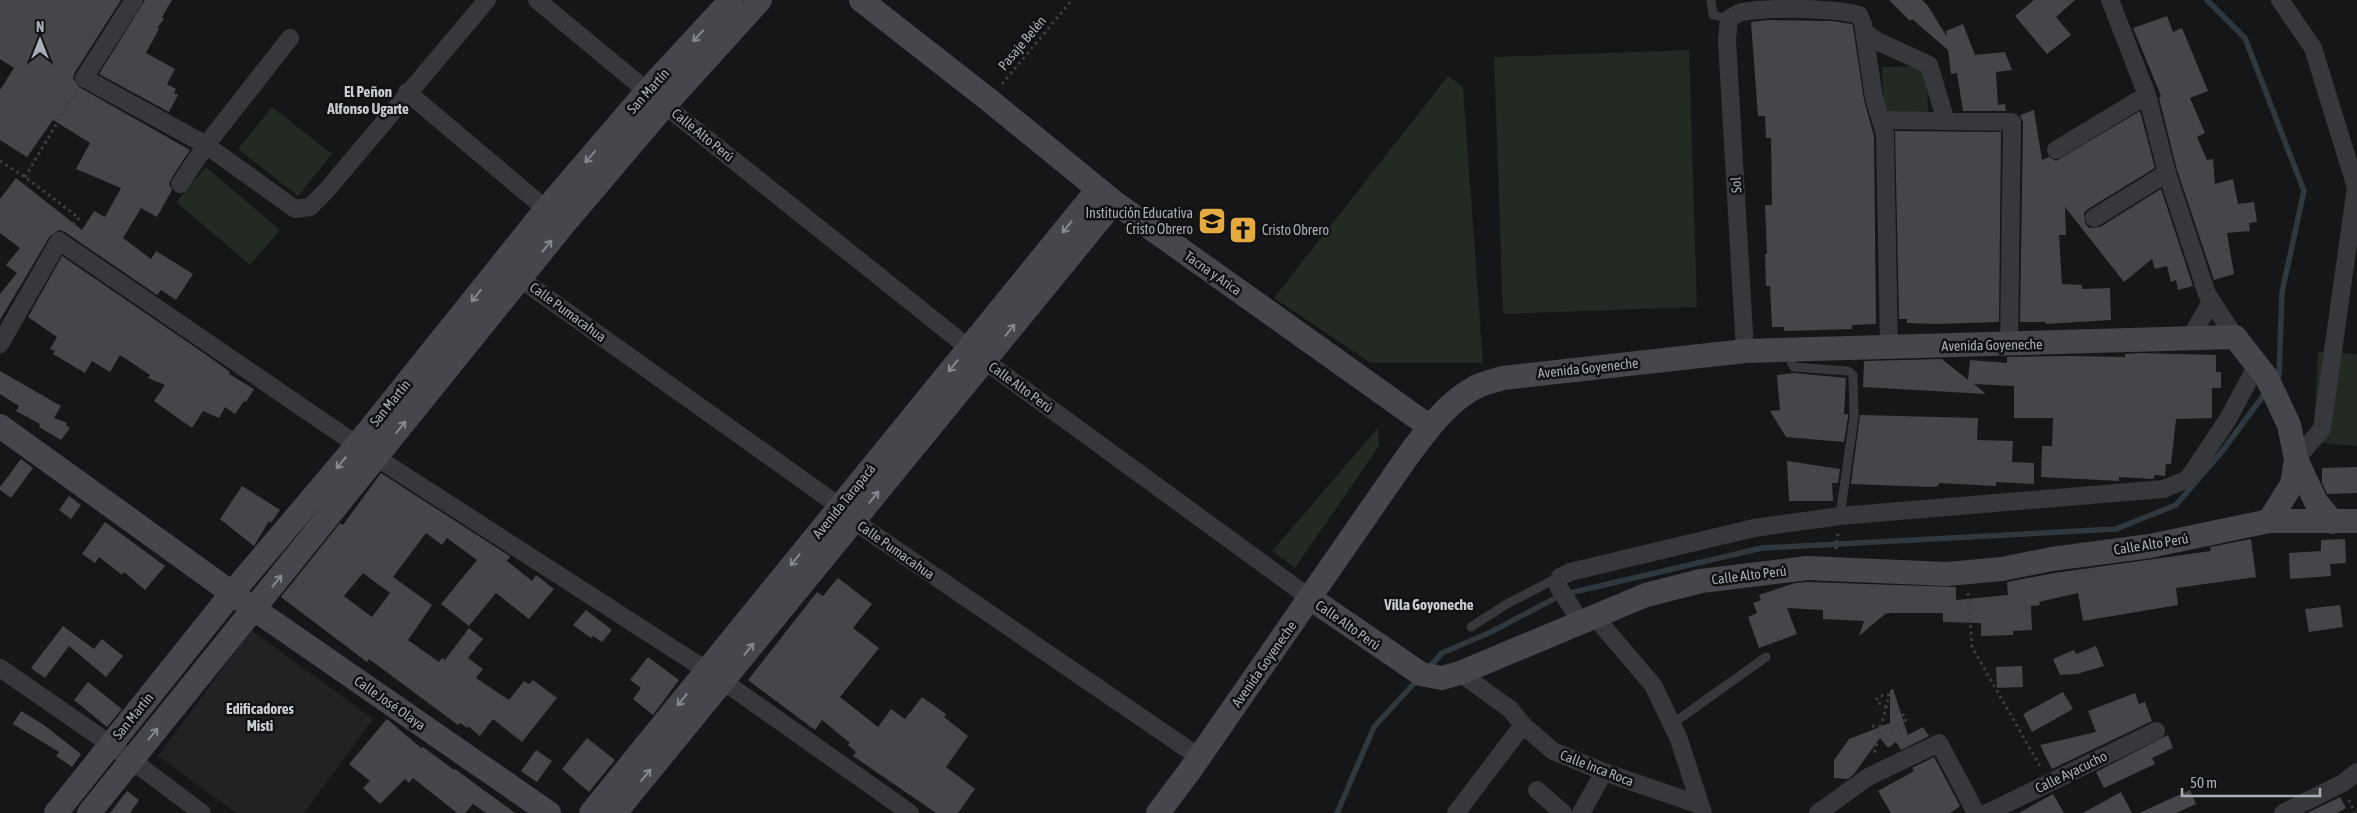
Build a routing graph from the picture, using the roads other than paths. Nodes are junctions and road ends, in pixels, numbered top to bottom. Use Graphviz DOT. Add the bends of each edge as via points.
graph roads {
  1 [pos="134,0"];
  2 [pos="487,0"];
  3 [pos="537,0"];
  4 [pos="732,0"];
  5 [pos="760,0"];
  6 [pos="861,0"];
  7 [pos="1711,0"];
  8 [pos="2110,0"];
  9 [pos="2280,0"];
  10 [pos="1729,19"];
  11 [pos="1864,32"];
  12 [pos="290,38"];
  13 [pos="407,92"];
  14 [pos="2147,95"];
  15 [pos="656,98"];
  16 [pos="1881,120"];
  17 [pos="1946,121"];
  18 [pos="206,146"];
  19 [pos="2056,150"];
  20 [pos="2167,173"];
  21 [pos="180,184"];
  22 [pos="1106,196"];
  23 [pos="546,209"];
  24 [pos="2094,218"];
  25 [pos="564,224"];
  26 [pos="501,264"];
  27 [pos="520,278"];
  28 [pos="2212,302"];
  29 [pos="2235,337"];
  30 [pos="2190,338"];
  31 [pos="0,344"];
  32 [pos="2009,345"];
  33 [pos="1889,346"];
  34 [pos="1791,350"];
  35 [pos="1746,351"];
  36 [pos="977,354"];
  37 [pos="2262,373"];
  38 [pos="0,426"];
  39 [pos="1430,427"];
  40 [pos="357,444"];
  41 [pos="378,457"];
  42 [pos="2296,458"];
  43 [pos="846,514"];
  44 [pos="1839,520"];
  45 [pos="2269,521"];
  46 [pos="2357,521"];
  47 [pos="2333,522"];
  48 [pos="1559,582"];
  49 [pos="232,593"];
  50 [pos="1310,598"];
  51 [pos="254,609"];
  52 [pos="1580,613"];
  53 [pos="1470,627"];
  54 [pos="1766,657"];
  55 [pos="0,668"];
  56 [pos="1451,675"];
  57 [pos="714,676"];
  58 [pos="1672,724"];
  59 [pos="1523,725"];
  60 [pos="2156,732"];
  61 [pos="110,744"];
  62 [pos="1199,757"];
  63 [pos="132,760"];
  64 [pos="1604,772"];
  65 [pos="2357,772"];
  66 [pos="1537,790"];
  67 [pos="1702,809"];
  68 [pos="1824,812"];
  69 [pos="56,813"];
  70 [pos="89,813"];
  71 [pos="202,813"];
  72 [pos="549,813"];
  73 [pos="591,813"];
  74 [pos="615,813"];
  75 [pos="910,813"];
  76 [pos="1158,813"];
  77 [pos="1456,813"];
  78 [pos="1563,813"];
  79 [pos="1581,813"];
  80 [pos="1976,813"];
  81 [pos="1987,813"];
  82 [pos="2283,813"];
  1 -- 18 [label="street" via="84,78"];
  2 -- 13 [label="street"];
  3 -- 15 [label="street, Calle Alto Perú"];
  4 -- 15 [label="street, San Martín, one-way"];
  5 -- 15 [label="street, San Martín"];
  6 -- 22 [label="street, Tacna y Arica"];
  7 -- 10 [label="lane" via="1713,15"];
  8 -- 14 [label="street"];
  9 -- 42 [label="street" via="2313,48 2356,187 2322,429"];
  10 -- 11 [label="street" via="1740,12 1838,10 1859,15"];
  10 -- 35 [label="street, Sol" via="1727,40"];
  11 -- 16 [label="street" via="1874,98"];
  11 -- 17 [label="street" via="1929,65"];
  12 -- 18 [label="street"];
  13 -- 18 [label="street" via="310,207 295,209"];
  13 -- 23 [label="street"];
  14 -- 19 [label="street"];
  14 -- 20 [label="street"];
  15 -- 23 [label="street, San Martín, one-way"];
  15 -- 25 [label="street, San Martín"];
  15 -- 36 [label="street, Calle Alto Perú"];
  16 -- 17 [label="street"];
  16 -- 33 [label="street" via="1885,134"];
  17 -- 32 [label="street" via="2012,122"];
  18 -- 21 [label="street"];
  20 -- 24 [label="street"];
  20 -- 28 [label="street"];
  22 -- 36 [label="street, Avenida Tarapacá"];
  22 -- 39 [label="street, Tacna y Arica"];
  23 -- 25 [label="street"];
  23 -- 26 [label="street, San Martín"];
  27 -- 25 [label="street, San Martín, one-way"];
  26 -- 27 [label="street, Calle Pumacahua"];
  26 -- 40 [label="street, San Martín, one-way"];
  41 -- 27 [label="street, San Martín, one-way"];
  27 -- 43 [label="street, Calle Pumacahua"];
  28 -- 29 [label="street"];
  28 -- 30 [label="street"];
  29 -- 30 [label="street, Avenida Goyeneche"];
  29 -- 37 [label="street"];
  30 -- 32 [label="street, Avenida Goyeneche"];
  31 -- 40 [label="street" via="59,241"];
  32 -- 33 [label="street, Avenida Goyeneche"];
  33 -- 34 [label="street, Avenida Goyeneche"];
  34 -- 35 [label="street, Avenida Goyeneche"];
  34 -- 44 [label="lane" via="1794,367 1848,371 1853,375 1854,417"];
  35 -- 39 [label="street, Avenida Goyeneche" via="1503,378 1474,387 1449,406"];
  36 -- 43 [label="street, Avenida Tarapacá"];
  36 -- 50 [label="street, Calle Alto Perú"];
  37 -- 42 [label="street" via="2289,425"];
  37 -- 44 [label="street" via="2188,479 2163,490"];
  38 -- 49 [label="street, Calle José Olaya"];
  39 -- 50 [label="street, Avenida Goyeneche"];
  40 -- 41 [label="street"];
  40 -- 49 [label="street, San Martín, one-way"];
  51 -- 41 [label="street, San Martín, one-way"];
  41 -- 57 [label="street"];
  42 -- 45 [label="street" via="2292,484"];
  42 -- 47 [label="street" via="2316,502"];
  43 -- 57 [label="street, Avenida Tarapacá"];
  43 -- 62 [label="street, Calle Pumacahua"];
  44 -- 48 [label="street" via="1754,528 1570,572"];
  45 -- 47 [label="street, Calle Alto Perú"];
  45 -- 52 [label="street, Calle Alto Perú" via="2150,546 2118,548 2002,569 1947,574 1798,569 1702,581"];
  46 -- 47 [label="street, Calle Alto Perú"];
  48 -- 52 [label="street"];
  48 -- 53 [label="lane" via="1505,605"];
  49 -- 51 [label="street, Calle José Olaya"];
  49 -- 61 [label="street, San Martín"];
  50 -- 56 [label="street, Calle Alto Perú" via="1421,674"];
  50 -- 62 [label="street, Avenida Goyeneche"];
  63 -- 51 [label="street, San Martín, one-way"];
  51 -- 72 [label="street, Calle José Olaya"];
  52 -- 56 [label="street, Calle Alto Perú"];
  52 -- 58 [label="street" via="1653,685"];
  54 -- 58 [label="lane"];
  55 -- 61 [label="street"];
  56 -- 59 [label="street, Calle Inca Roca" via="1510,709"];
  57 -- 73 [label="street, Avenida Tarapacá, one-way"];
  74 -- 57 [label="street, Avenida Tarapacá, one-way"];
  57 -- 75 [label="street"];
  58 -- 67 [label="street"];
  59 -- 64 [label="street, Calle Inca Roca" via="1553,751"];
  59 -- 77 [label="street"];
  60 -- 81 [label="street, Calle Ayacucho"];
  61 -- 63 [label="street"];
  61 -- 69 [label="street, San Martín"];
  62 -- 76 [label="street, Avenida Goyeneche"];
  63 -- 70 [label="street, San Martín"];
  63 -- 71 [label="street"];
  64 -- 67 [label="street, Calle Inca Roca"];
  64 -- 79 [label="street"];
  65 -- 82 [label="street" via="2343,783"];
  66 -- 78 [label="street"];
  68 -- 80 [label="street" via="1868,777 1939,743"];
}
